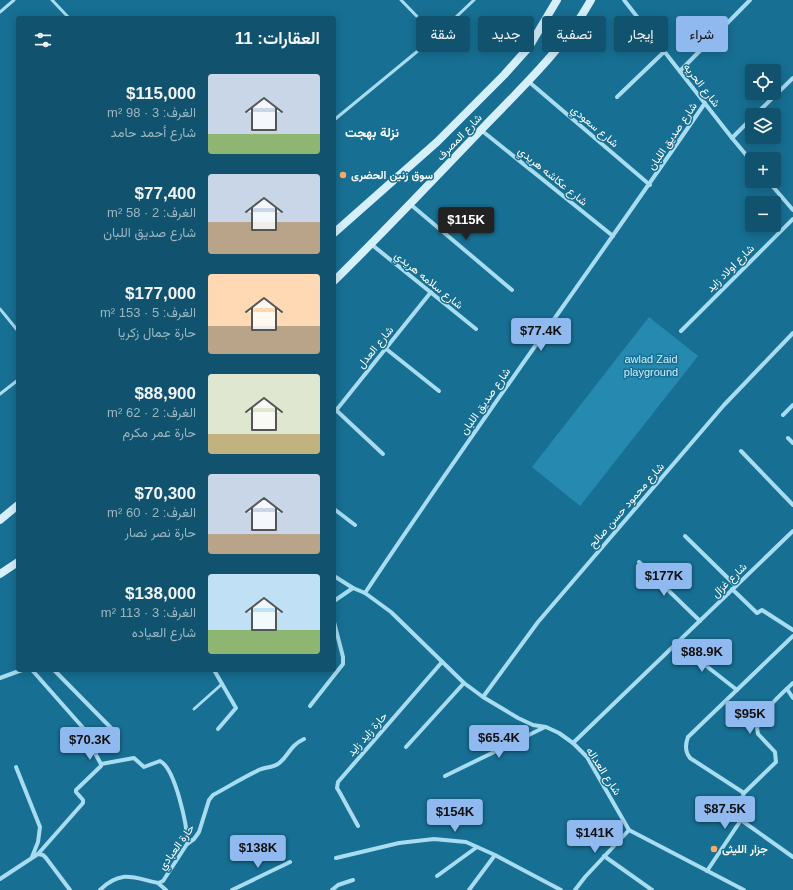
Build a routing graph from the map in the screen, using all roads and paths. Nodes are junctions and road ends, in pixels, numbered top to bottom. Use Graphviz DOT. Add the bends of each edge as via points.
graph roads {
  1 [pos="14,0"];
  2 [pos="52,0"];
  3 [pos="401,0"];
  4 [pos="474,0"];
  5 [pos="557,0"];
  6 [pos="624,0"];
  7 [pos="750,0"];
  8 [pos="587,2"];
  9 [pos="0,12"];
  10 [pos="66,16"];
  11 [pos="417,16"];
  12 [pos="457,16"];
  13 [pos="636,16"];
  14 [pos="417,52"];
  15 [pos="664,52"];
  16 [pos="680,71"];
  17 [pos="793,78"];
  18 [pos="528,81"];
  19 [pos="617,97"];
  20 [pos="705,103"];
  21 [pos="762,108"];
  22 [pos="336,118"];
  23 [pos="745,125"];
  24 [pos="481,130"];
  25 [pos="732,138"];
  26 [pos="745,154"];
  27 [pos="650,185"];
  28 [pos="774,188"];
  29 [pos="410,204"];
  30 [pos="793,210"];
  31 [pos="793,219"];
  32 [pos="336,232"];
  33 [pos="613,236"];
  34 [pos="372,244"];
  35 [pos="336,279"];
  36 [pos="512,290"];
  37 [pos="431,292"];
  38 [pos="0,309"];
  39 [pos="16,328"];
  40 [pos="476,330"];
  41 [pos="681,331"];
  42 [pos="793,333"];
  43 [pos="385,348"];
  44 [pos="16,382"];
  45 [pos="439,391"];
  46 [pos="0,394"];
  47 [pos="793,405"];
  48 [pos="336,410"];
  49 [pos="336,412"];
  50 [pos="783,415"];
  51 [pos="788,438"];
  52 [pos="793,443"];
  53 [pos="740,451"];
  54 [pos="383,454"];
  55 [pos="793,504"];
  56 [pos="16,507"];
  57 [pos="336,511"];
  58 [pos="0,520"];
  59 [pos="355,525"];
  60 [pos="793,531"];
  61 [pos="685,536"];
  62 [pos="639,562"];
  63 [pos="16,563"];
  64 [pos="0,574"];
  65 [pos="336,577"];
  66 [pos="736,586"];
  67 [pos="353,588"];
  68 [pos="732,590"];
  69 [pos="365,593"];
  70 [pos="336,600"];
  71 [pos="700,621"];
  72 [pos="336,629"];
  73 [pos="793,630"];
  74 [pos="793,636"];
  75 [pos="677,643"];
  76 [pos="442,662"];
  77 [pos="16,672"];
  78 [pos="34,672"];
  79 [pos="56,672"];
  80 [pos="215,672"];
  81 [pos="0,678"];
  82 [pos="464,683"];
  83 [pos="793,683"];
  84 [pos="222,684"];
  85 [pos="787,689"];
  86 [pos="737,690"];
  87 [pos="483,697"];
  88 [pos="793,698"];
  89 [pos="310,706"];
  90 [pos="194,709"];
  91 [pos="546,727"];
  92 [pos="218,729"];
  93 [pos="85,730"];
  94 [pos="304,739"];
  95 [pos="573,743"];
  96 [pos="406,747"];
  97 [pos="102,764"];
  98 [pos="16,767"];
  99 [pos="445,776"];
  100 [pos="744,793"];
  101 [pos="741,820"];
  102 [pos="358,826"];
  103 [pos="629,830"];
  104 [pos="187,844"];
  105 [pos="477,847"];
  106 [pos="38,854"];
  107 [pos="495,855"];
  108 [pos="32,856"];
  109 [pos="604,856"];
  110 [pos="793,857"];
  111 [pos="336,858"];
  112 [pos="290,862"];
  113 [pos="707,872"];
  114 [pos="437,876"];
  115 [pos="0,879"];
  116 [pos="353,880"];
  117 [pos="158,883"];
  118 [pos="70,890"];
  119 [pos="100,890"];
  120 [pos="166,890"];
  121 [pos="232,890"];
  122 [pos="332,890"];
  123 [pos="469,890"];
  124 [pos="562,890"];
  125 [pos="575,890"];
  126 [pos="652,890"];
  127 [pos="744,890"];
  1 -- 9 [label="lane"];
  2 -- 10 [label="lane"];
  3 -- 11 [label="lane"];
  4 -- 12 [label="lane"];
  5 -- 32 [label="street, شارع المصرف" via="529,48 504,75 437,142"];
  6 -- 13 [label="street, شارع الحريه"];
  7 -- 16 [label="street"];
  8 -- 18 [label="street, شارع المصرف" via="570,32"];
  14 -- 22 [label="lane"];
  15 -- 16 [label="street, شارع الحريه"];
  15 -- 19 [label="street"];
  16 -- 20 [label="street, شارع الحريه"];
  17 -- 21 [label="street"];
  18 -- 24 [label="street, شارع المصرف"];
  18 -- 27 [label="street, شارع سعودي"];
  20 -- 25 [label="street, شارع الحريه"];
  20 -- 27 [label="street, شارع صديق اللبان"];
  23 -- 25 [label="street"];
  24 -- 29 [label="street, شارع المصرف"];
  24 -- 33 [label="street, شارع عكاشه هريدي"];
  25 -- 26 [label="street, شارع الحريه"];
  27 -- 33 [label="street, شارع صديق اللبان"];
  28 -- 30 [label="street"];
  29 -- 34 [label="street, شارع المصرف"];
  29 -- 36 [label="street"];
  31 -- 41 [label="street, شارع اولاد زايد"];
  33 -- 69 [label="street, شارع صديق اللبان"];
  34 -- 35 [label="street, شارع المصرف"];
  34 -- 37 [label="street, شارع سلامه هريدي"];
  37 -- 40 [label="street, شارع سلامه هريدي"];
  37 -- 43 [label="street, شارع العدل"];
  38 -- 39 [label="lane"];
  42 -- 87 [label="street, شارع محمود حسن صالح" via="724,405 538,622"];
  43 -- 45 [label="street"];
  43 -- 48 [label="street, شارع العدل"];
  44 -- 46 [label="lane"];
  47 -- 50 [label="street"];
  49 -- 54 [label="street"];
  51 -- 52 [label="street"];
  53 -- 55 [label="street"];
  56 -- 58 [label="street"];
  57 -- 59 [label="street"];
  60 -- 66 [label="street, شارع غزال"];
  61 -- 66 [label="street"];
  62 -- 71 [label="street"];
  63 -- 64 [label="street"];
  65 -- 67 [label="street, شارع العداله"];
  66 -- 68 [label="street, شارع غزال"];
  67 -- 69 [label="street, شارع العداله"];
  67 -- 70 [label="street"];
  68 -- 71 [label="street, شارع غزال"];
  68 -- 73 [label="street" via="756,613 762,610"];
  69 -- 76 [label="street, شارع العداله" via="391,612"];
  71 -- 75 [label="street, شارع غزال"];
  72 -- 89 [label="street" via="344,657 343,664"];
  74 -- 86 [label="street"];
  75 -- 86 [label="street"];
  75 -- 95 [label="street, شارع غزال"];
  76 -- 82 [label="street, شارع العداله"];
  76 -- 102 [label="street, حارة زايد زايد" via="338,782 337,788"];
  77 -- 81 [label="street"];
  78 -- 93 [label="street"];
  79 -- 97 [label="street" via="115,732 96,751"];
  80 -- 84 [label="street"];
  82 -- 87 [label="street, شارع العداله"];
  82 -- 96 [label="street"];
  83 -- 85 [label="street"];
  84 -- 90 [label="lane"];
  84 -- 92 [label="street" via="236,708"];
  85 -- 88 [label="street"];
  85 -- 100 [label="street" via="776,699 757,728 758,734 776,752 776,762"];
  86 -- 100 [label="street" via="688,737 686,751 690,758"];
  87 -- 91 [label="street, شارع العداله" via="518,718 533,725"];
  91 -- 95 [label="street, شارع العداله"];
  91 -- 99 [label="street"];
  94 -- 104 [label="street, حارة العبادي" via="291,747 278,764 259,770 214,795 209,800 200,832"];
  95 -- 103 [label="street, شارع العداله" via="587,757"];
  97 -- 104 [label="street" via="134,758 144,767 160,761 166,764 184,814"];
  97 -- 106 [label="street" via="76,790 83,803"];
  98 -- 108 [label="street" via="40,827 38,842"];
  100 -- 101 [label="street" via="738,809"];
  101 -- 110 [label="street"];
  101 -- 113 [label="street"];
  103 -- 109 [label="street"];
  103 -- 113 [label="street"];
  104 -- 117 [label="street, حارة العبادي" via="163,881"];
  105 -- 107 [label="street"];
  105 -- 111 [label="street" via="466,842 434,839 399,843"];
  105 -- 114 [label="street"];
  106 -- 108 [label="street"];
  106 -- 118 [label="street" via="46,858"];
  107 -- 123 [label="street"];
  107 -- 124 [label="street"];
  108 -- 115 [label="street"];
  109 -- 125 [label="street"];
  109 -- 126 [label="street"];
  112 -- 121 [label="street"];
  113 -- 127 [label="street"];
  116 -- 122 [label="street"];
  117 -- 119 [label="street, حارة العبادي" via="125,876"];
  117 -- 120 [label="street"];
}
